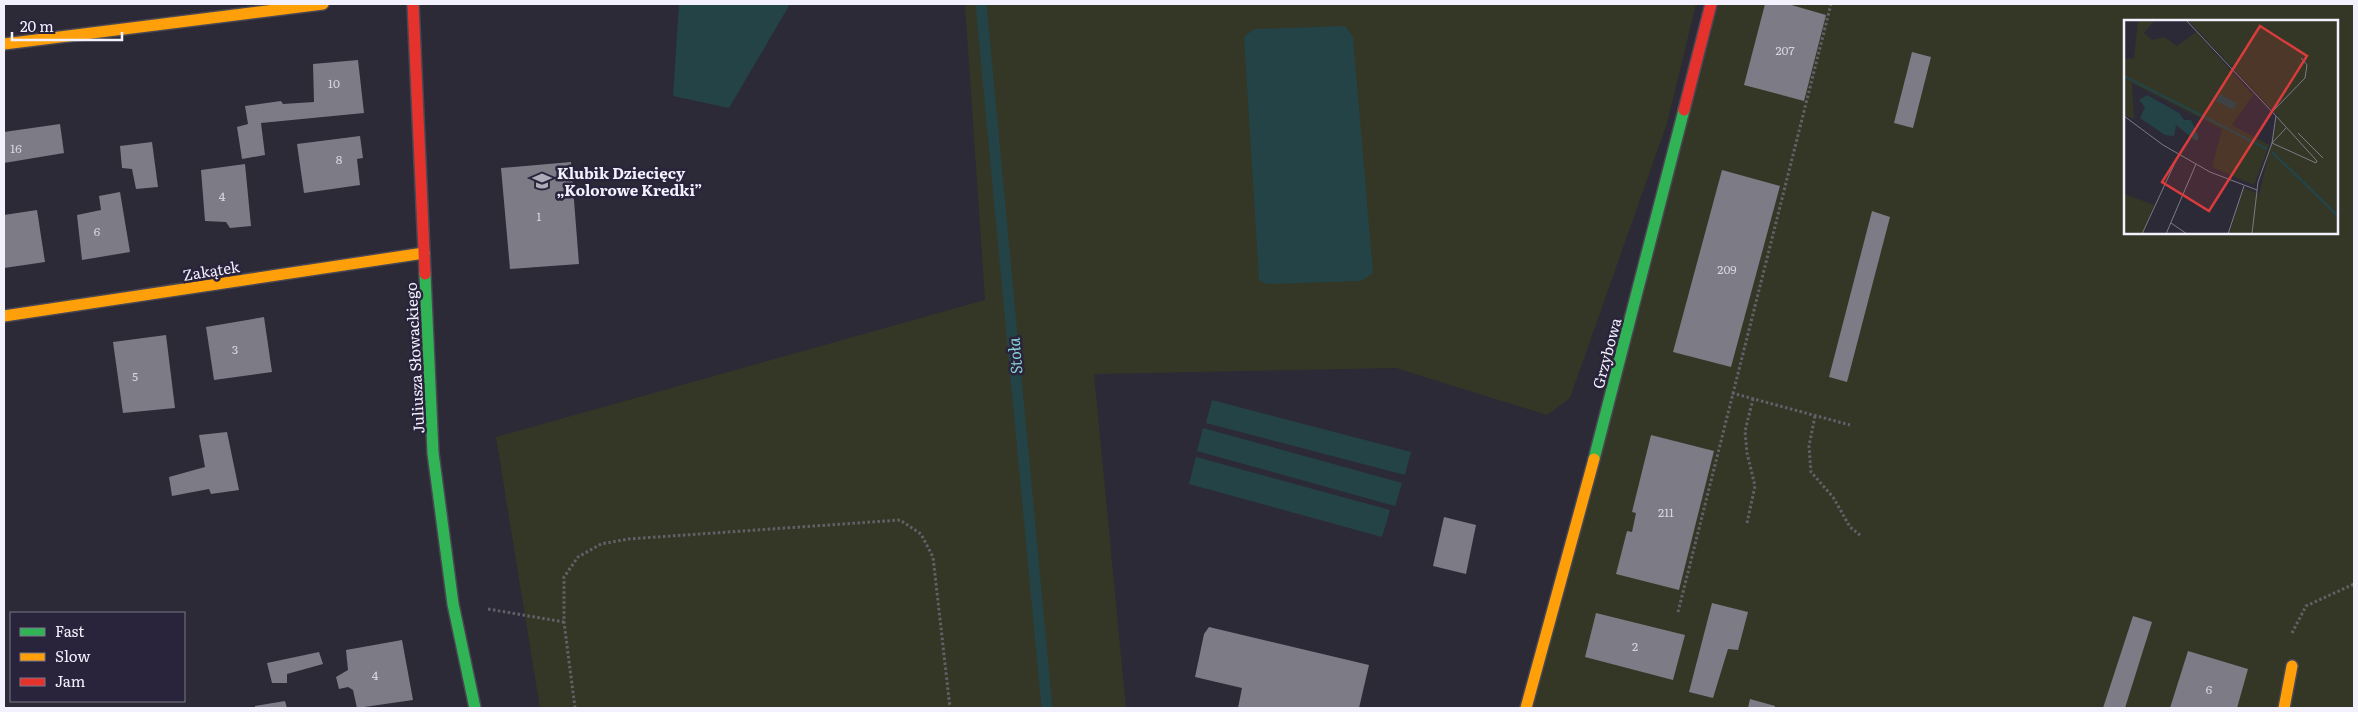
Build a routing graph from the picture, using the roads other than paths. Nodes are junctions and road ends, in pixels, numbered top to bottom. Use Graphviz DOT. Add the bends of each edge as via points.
graph roads {
  1 [pos="323,4"];
  2 [pos="414,4"];
  3 [pos="1711,4"];
  4 [pos="4,44"];
  5 [pos="424,253"];
  6 [pos="4,316"];
  7 [pos="2292,666"];
  8 [pos="475,708"];
  9 [pos="1526,708"];
  10 [pos="2284,708"];
  1 -- 4 [label="street"];
  2 -- 5 [label="street, Juliusza Słowackiego"];
  3 -- 9 [label="street, Grzybowa"];
  5 -- 6 [label="street, Zakątek"];
  5 -- 8 [label="street, Juliusza Słowackiego" via="433,452 453,604"];
  7 -- 10 [label="street"];
}
